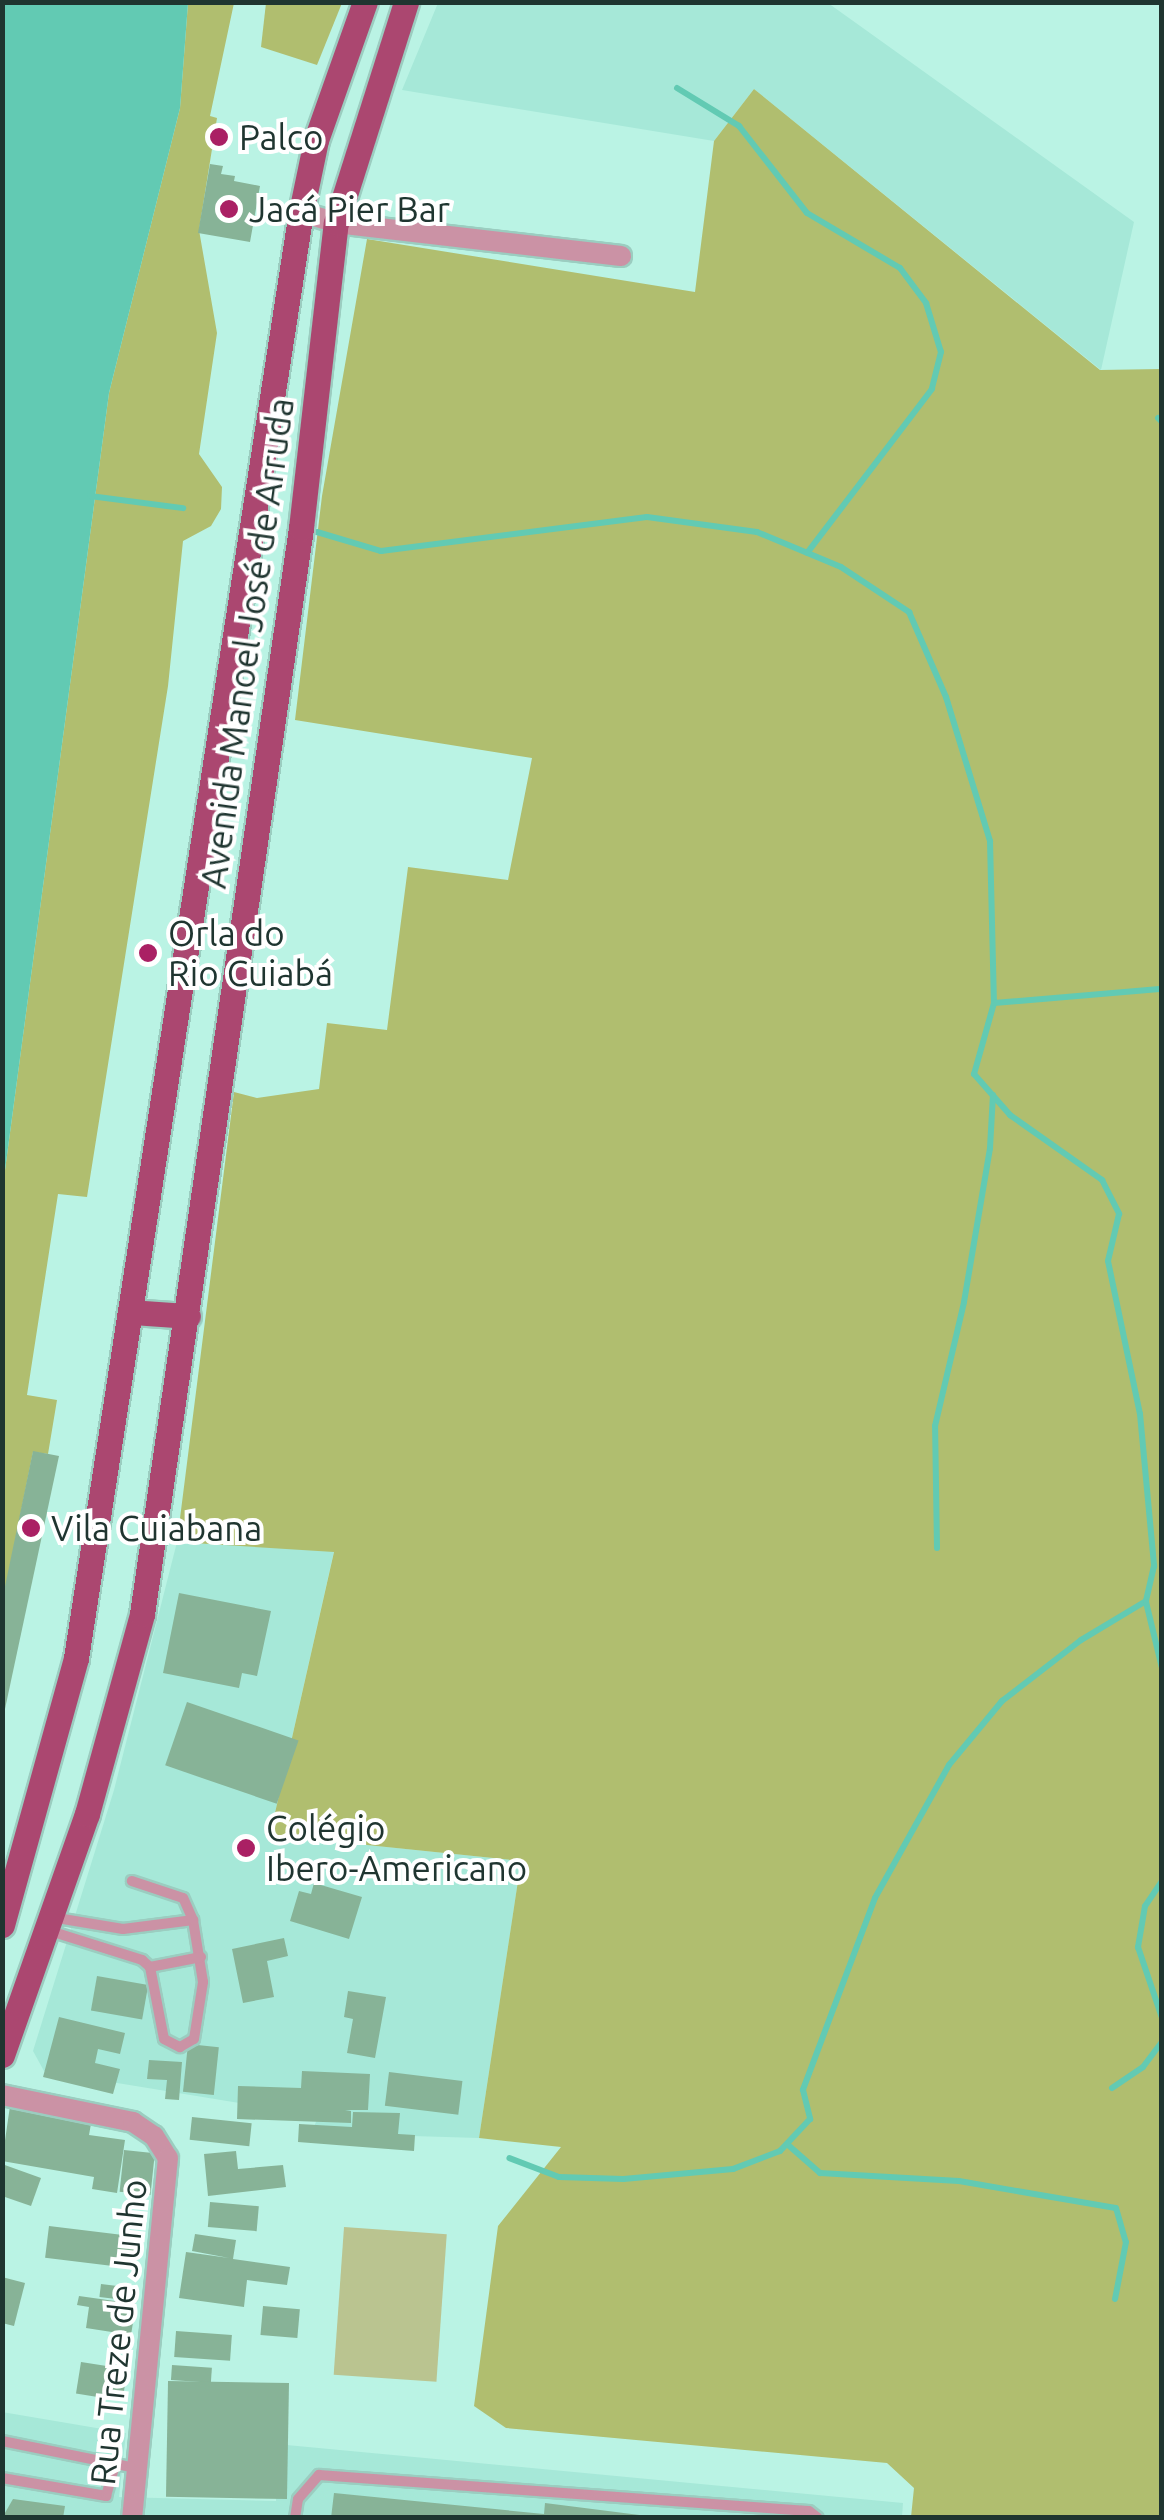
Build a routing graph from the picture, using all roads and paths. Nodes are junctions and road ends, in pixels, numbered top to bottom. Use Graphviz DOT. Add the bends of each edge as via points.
graph roads {
  1 [pos="365,2"];
  2 [pos="406,2"];
  3 [pos="301,212"];
  4 [pos="336,224"];
  5 [pos="622,256"];
  6 [pos="131,1312"];
  7 [pos="188,1316"];
  8 [pos="132,1881"];
  9 [pos="193,1920"];
  10 [pos="49,1923"];
  11 [pos="2,1925"];
  12 [pos="201,1956"];
  13 [pos="150,1967"];
  14 [pos="2,2055"];
  15 [pos="2,2095"];
  16 [pos="2,2441"];
  17 [pos="115,2464"];
  18 [pos="136,2468"];
  19 [pos="2,2478"];
  20 [pos="760,2512"];
  21 [pos="132,2518"];
  22 [pos="295,2518"];
  23 [pos="818,2518"];
  1 -- 3 [label="main road, Avenida Manoel José de Arruda" via="316,140"];
  2 -- 4 [label="main road, Avenida Manoel José de Arruda"];
  3 -- 4 [label="street"];
  3 -- 6 [label="main road, Avenida Manoel José de Arruda"];
  4 -- 5 [label="street"];
  4 -- 7 [label="main road, Avenida Manoel José de Arruda" via="301,528"];
  6 -- 7 [label="main road"];
  6 -- 11 [label="main road, Avenida Manoel José de Arruda" via="76,1658"];
  7 -- 10 [label="main road, Avenida Manoel José de Arruda" via="131,1665"];
  8 -- 9 [label="lane" via="183,1898"];
  9 -- 10 [label="lane" via="124,1929"];
  9 -- 12 [label="lane"];
  10 -- 13 [label="lane"];
  10 -- 14 [label="main road, Avenida Manoel José de Arruda"];
  12 -- 13 [label="lane"];
  12 -- 13 [label="lane" via="202,2021 194,2039 180,2047 164,2038"];
  15 -- 18 [label="street, Rua Treze de Junho" via="133,2122 154,2136 168,2158"];
  16 -- 17 [label="lane"];
  17 -- 18 [label="lane"];
  17 -- 19 [label="lane" via="110,2492 100,2497"];
  18 -- 21 [label="street, Rua Treze de Junho"];
  20 -- 22 [label="lane" via="319,2475 298,2499"];
  20 -- 23 [label="lane"];
}
